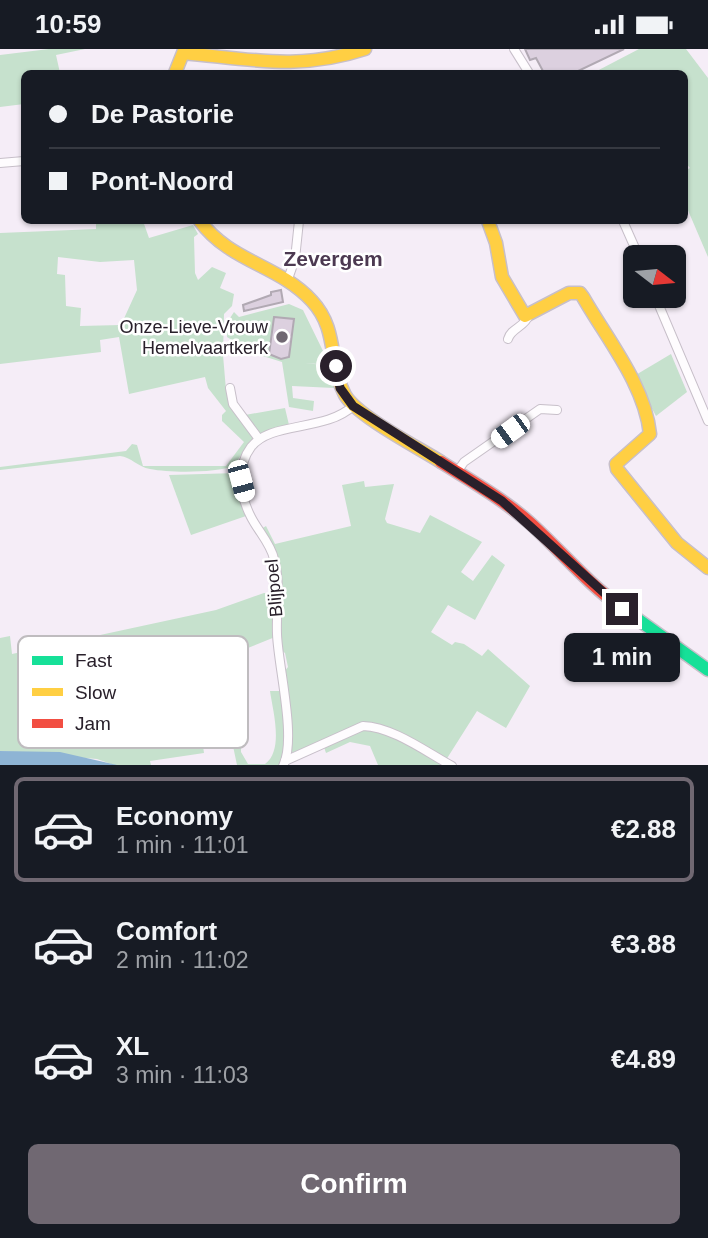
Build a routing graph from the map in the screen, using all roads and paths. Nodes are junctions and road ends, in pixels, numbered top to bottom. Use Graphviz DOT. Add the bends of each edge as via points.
graph roads {
  1 [pos="365,49"];
  2 [pos="514,49"];
  3 [pos="183,51"];
  4 [pos="176,70"];
  5 [pos="527,70"];
  6 [pos="21,161"];
  7 [pos="0,163"];
  8 [pos="202,224"];
  9 [pos="299,224"];
  10 [pos="489,224"];
  11 [pos="624,224"];
  12 [pos="634,245"];
  13 [pos="288,279"];
  14 [pos="660,308"];
  15 [pos="529,315"];
  16 [pos="508,339"];
  17 [pos="230,388"];
  18 [pos="353,406"];
  19 [pos="556,410"];
  20 [pos="708,421"];
  21 [pos="258,439"];
  22 [pos="457,472"];
  23 [pos="708,568"];
  24 [pos="706,663"];
  25 [pos="284,763"];
  26 [pos="452,765"];
  1 -- 3 [label="street" via="317,63 285,65"];
  2 -- 5 [label="street"];
  3 -- 4 [label="street"];
  6 -- 7 [label="street"];
  8 -- 13 [label="street" via="230,253"];
  9 -- 13 [label="street"];
  10 -- 15 [label="street" via="502,277 525,316"];
  11 -- 12 [label="street"];
  13 -- 18 [label="street" via="320,311 334,345 338,382"];
  14 -- 20 [label="street"];
  15 -- 16 [label="street"];
  15 -- 23 [label="street" via="569,293 583,297 650,426 650,434 622,457 617,469 677,543"];
  17 -- 21 [label="street" via="233,404"];
  18 -- 21 [label="street" via="332,419"];
  18 -- 22 [label="street"];
  19 -- 22 [label="street" via="540,409 464,462"];
  21 -- 25 [label="street, Blijpoel" via="243,459 241,481 250,515 275,561 277,636 288,731"];
  22 -- 24 [label="street" via="530,523 605,596"];
  25 -- 26 [label="street" via="370,726"];
}
